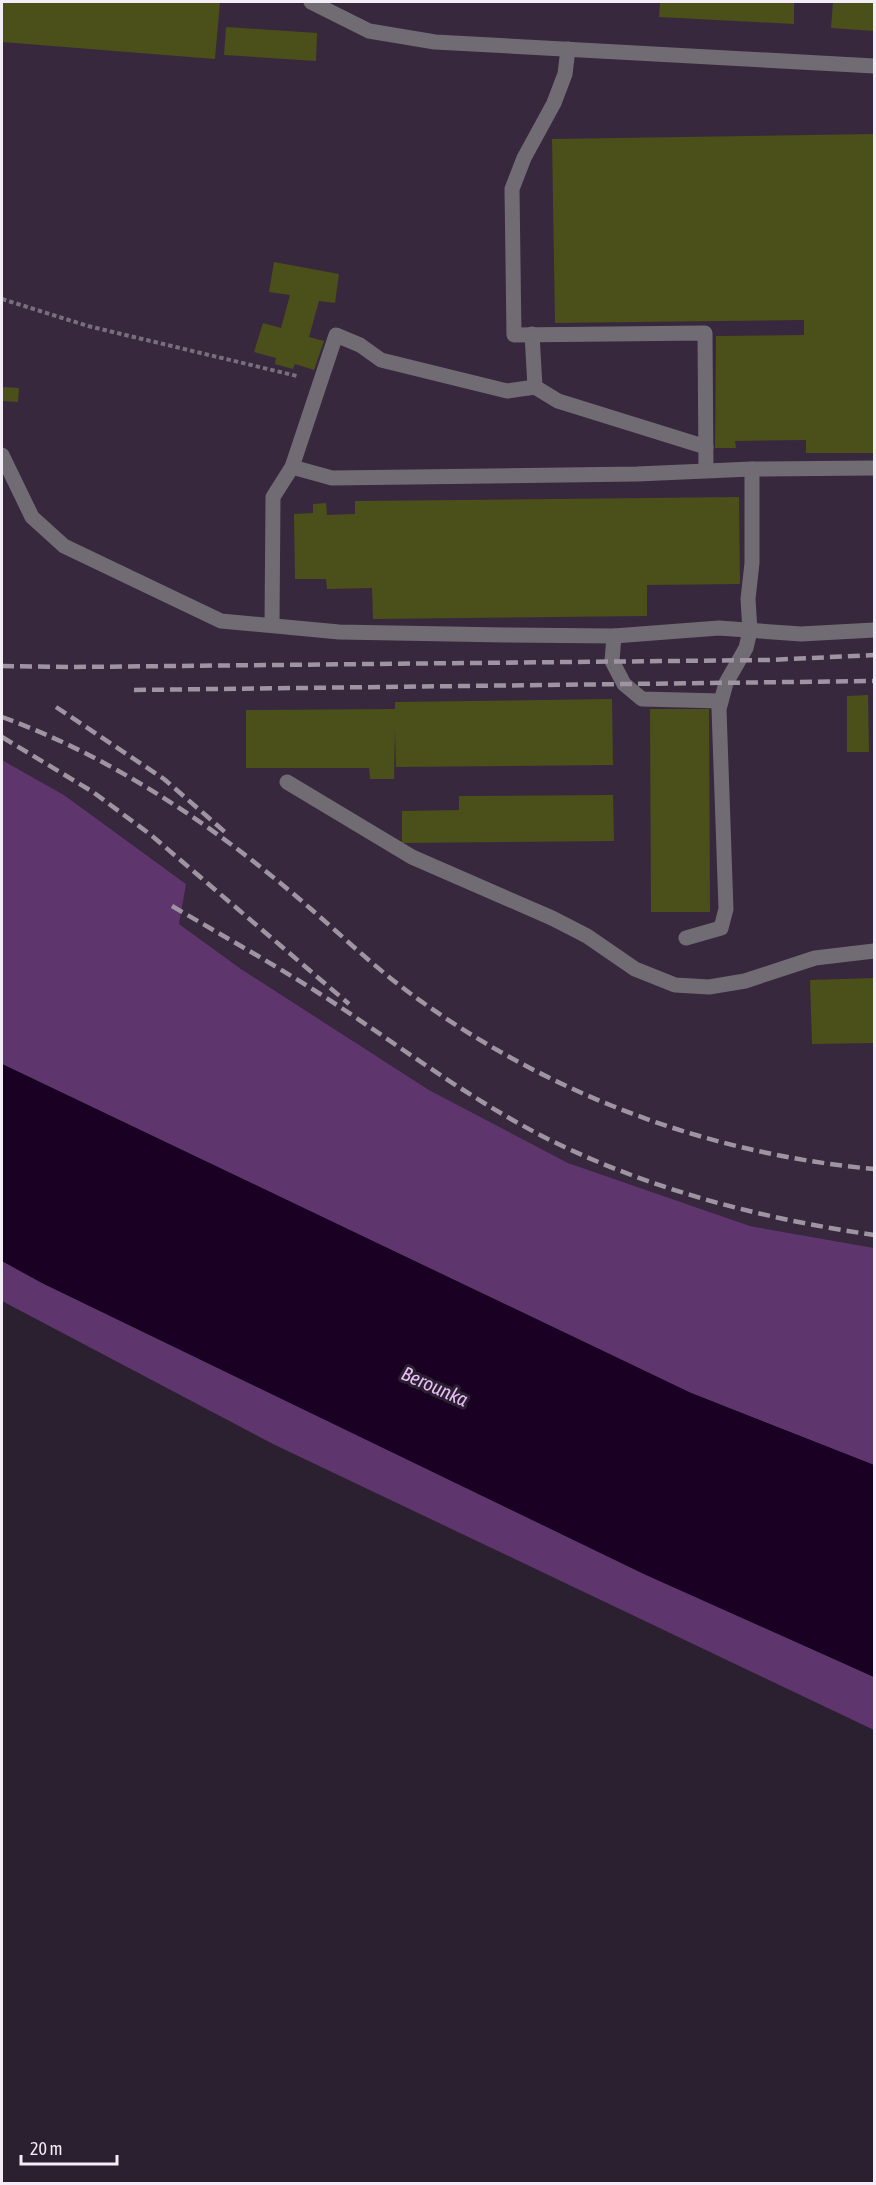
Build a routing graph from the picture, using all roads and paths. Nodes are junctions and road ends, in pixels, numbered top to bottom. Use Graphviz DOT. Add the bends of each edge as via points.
graph roads {
  1 [pos="311,2"];
  2 [pos="568,49"];
  3 [pos="874,66"];
  4 [pos="2,299"];
  5 [pos="532,334"];
  6 [pos="321,381"];
  7 [pos="535,387"];
  8 [pos="706,447"];
  9 [pos="2,455"];
  10 [pos="292,467"];
  11 [pos="874,468"];
  12 [pos="752,469"];
  13 [pos="706,470"];
  14 [pos="272,625"];
  15 [pos="874,630"];
  16 [pos="750,631"];
  17 [pos="614,636"];
  18 [pos="721,701"];
  19 [pos="287,782"];
  20 [pos="686,938"];
  21 [pos="874,951"];
  1 -- 2 [label="lane" via="369,31 435,42"];
  2 -- 3 [label="lane"];
  2 -- 5 [label="lane" via="554,103 512,189 514,334"];
  4 -- 6 [label="path" via="88,326"];
  5 -- 7 [label="lane"];
  5 -- 8 [label="lane" via="705,333"];
  6 -- 7 [label="lane" via="336,335 381,360 507,391"];
  6 -- 10 [label="lane"];
  7 -- 8 [label="lane" via="558,401"];
  8 -- 13 [label="lane"];
  9 -- 14 [label="lane" via="32,517 64,546 221,621"];
  10 -- 13 [label="lane" via="332,478"];
  10 -- 14 [label="lane" via="273,497"];
  11 -- 12 [label="lane"];
  12 -- 13 [label="lane"];
  12 -- 16 [label="lane"];
  14 -- 17 [label="lane" via="339,632"];
  15 -- 16 [label="lane" via="801,634"];
  16 -- 17 [label="lane" via="719,628"];
  16 -- 18 [label="lane"];
  17 -- 18 [label="lane" via="612,661 624,684 642,699"];
  18 -- 20 [label="lane" via="726,909 721,928"];
  19 -- 21 [label="lane" via="412,856 552,918 588,936 635,969 675,985 709,987 745,981 815,958"];
}
